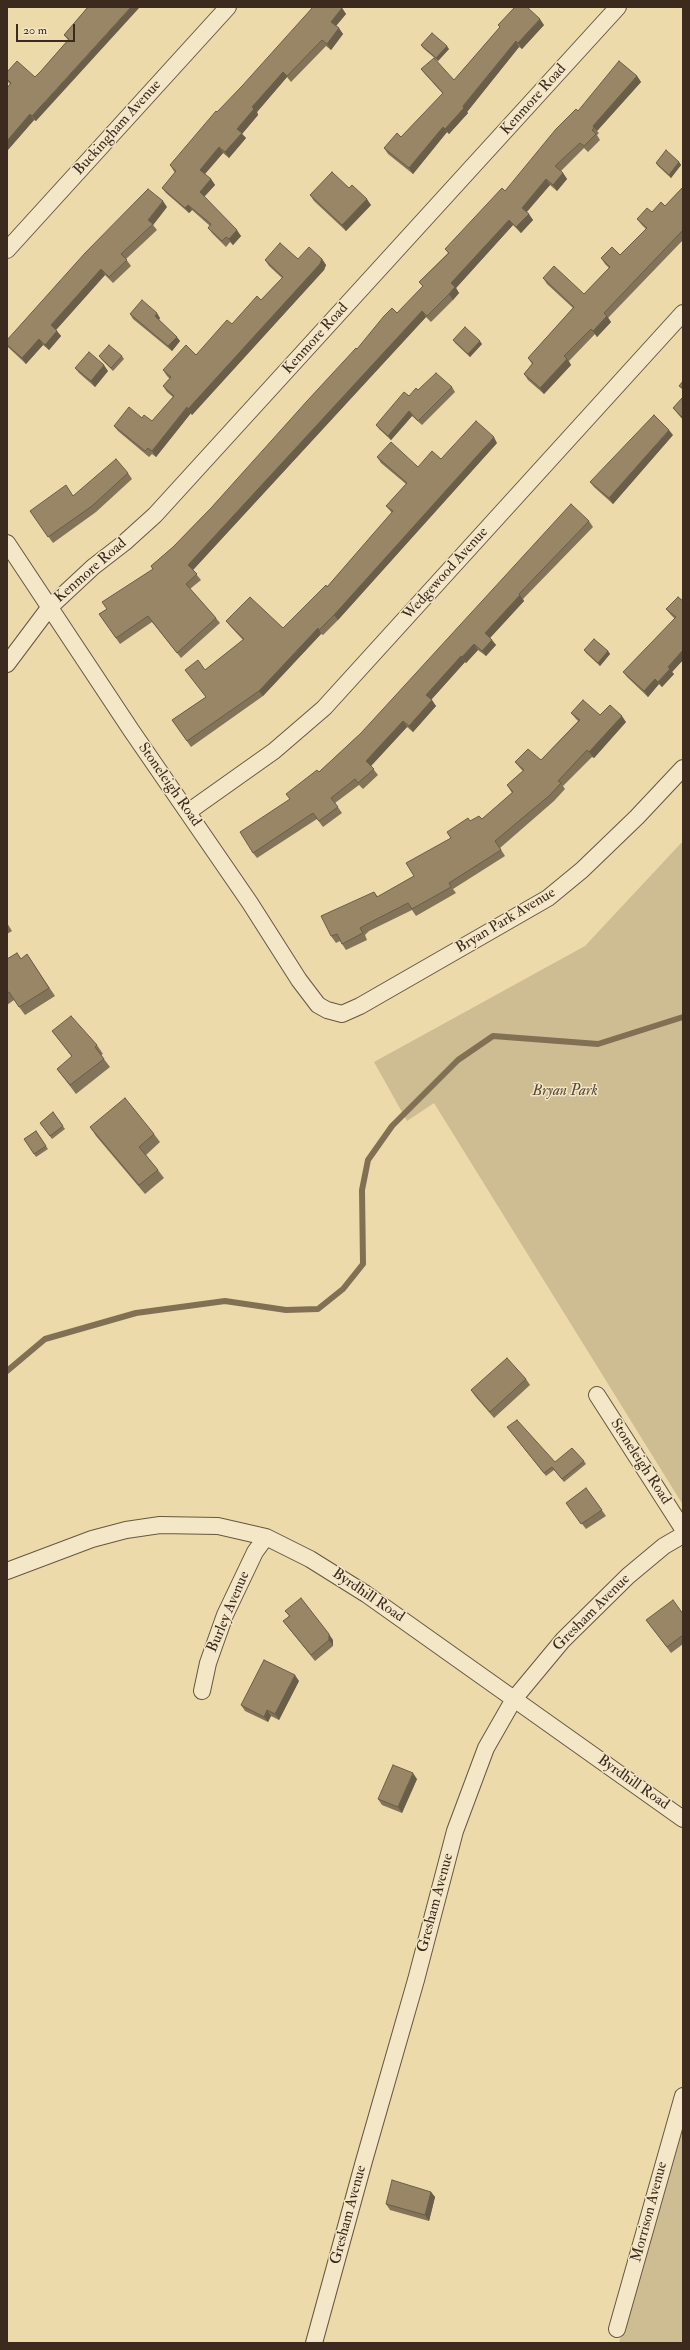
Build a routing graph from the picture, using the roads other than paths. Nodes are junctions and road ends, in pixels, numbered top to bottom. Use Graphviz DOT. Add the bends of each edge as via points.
graph roads {
  1 [pos="228,7"];
  2 [pos="618,7"];
  3 [pos="7,250"];
  4 [pos="683,313"];
  5 [pos="7,543"];
  6 [pos="49,608"];
  7 [pos="7,664"];
  8 [pos="683,768"];
  9 [pos="188,812"];
  10 [pos="342,1014"];
  11 [pos="597,1395"];
  12 [pos="683,1529"];
  13 [pos="683,1535"];
  14 [pos="266,1537"];
  15 [pos="7,1571"];
  16 [pos="202,1691"];
  17 [pos="514,1699"];
  18 [pos="683,1819"];
  19 [pos="683,2096"];
  20 [pos="617,2329"];
  21 [pos="314,2343"];
  1 -- 3 [label="street, Buckingham Avenue"];
  2 -- 6 [label="street, Kenmore Road" via="155,515"];
  4 -- 9 [label="street, Wedgewood Avenue" via="324,708 274,751"];
  5 -- 6 [label="street, Stoneleigh Road"];
  6 -- 7 [label="street, Kenmore Road"];
  6 -- 9 [label="street, Stoneleigh Road"];
  8 -- 10 [label="street, Bryan Park Avenue" via="582,870 548,898"];
  9 -- 10 [label="street, Stoneleigh Road" via="304,987 318,1005"];
  11 -- 12 [label="street, Stoneleigh Road"];
  13 -- 17 [label="street, Gresham Avenue" via="664,1546 628,1576 563,1640"];
  14 -- 15 [label="street, Byrdhill Road" via="218,1526 160,1525 92,1539"];
  14 -- 16 [label="street, Burley Avenue" via="255,1552 225,1615 208,1663"];
  14 -- 17 [label="street, Byrdhill Road" via="336,1574"];
  17 -- 18 [label="street, Byrdhill Road"];
  17 -- 21 [label="street, Gresham Avenue" via="486,1748 455,1830 416,1980"];
  19 -- 20 [label="street, Morrison Avenue"];
}
